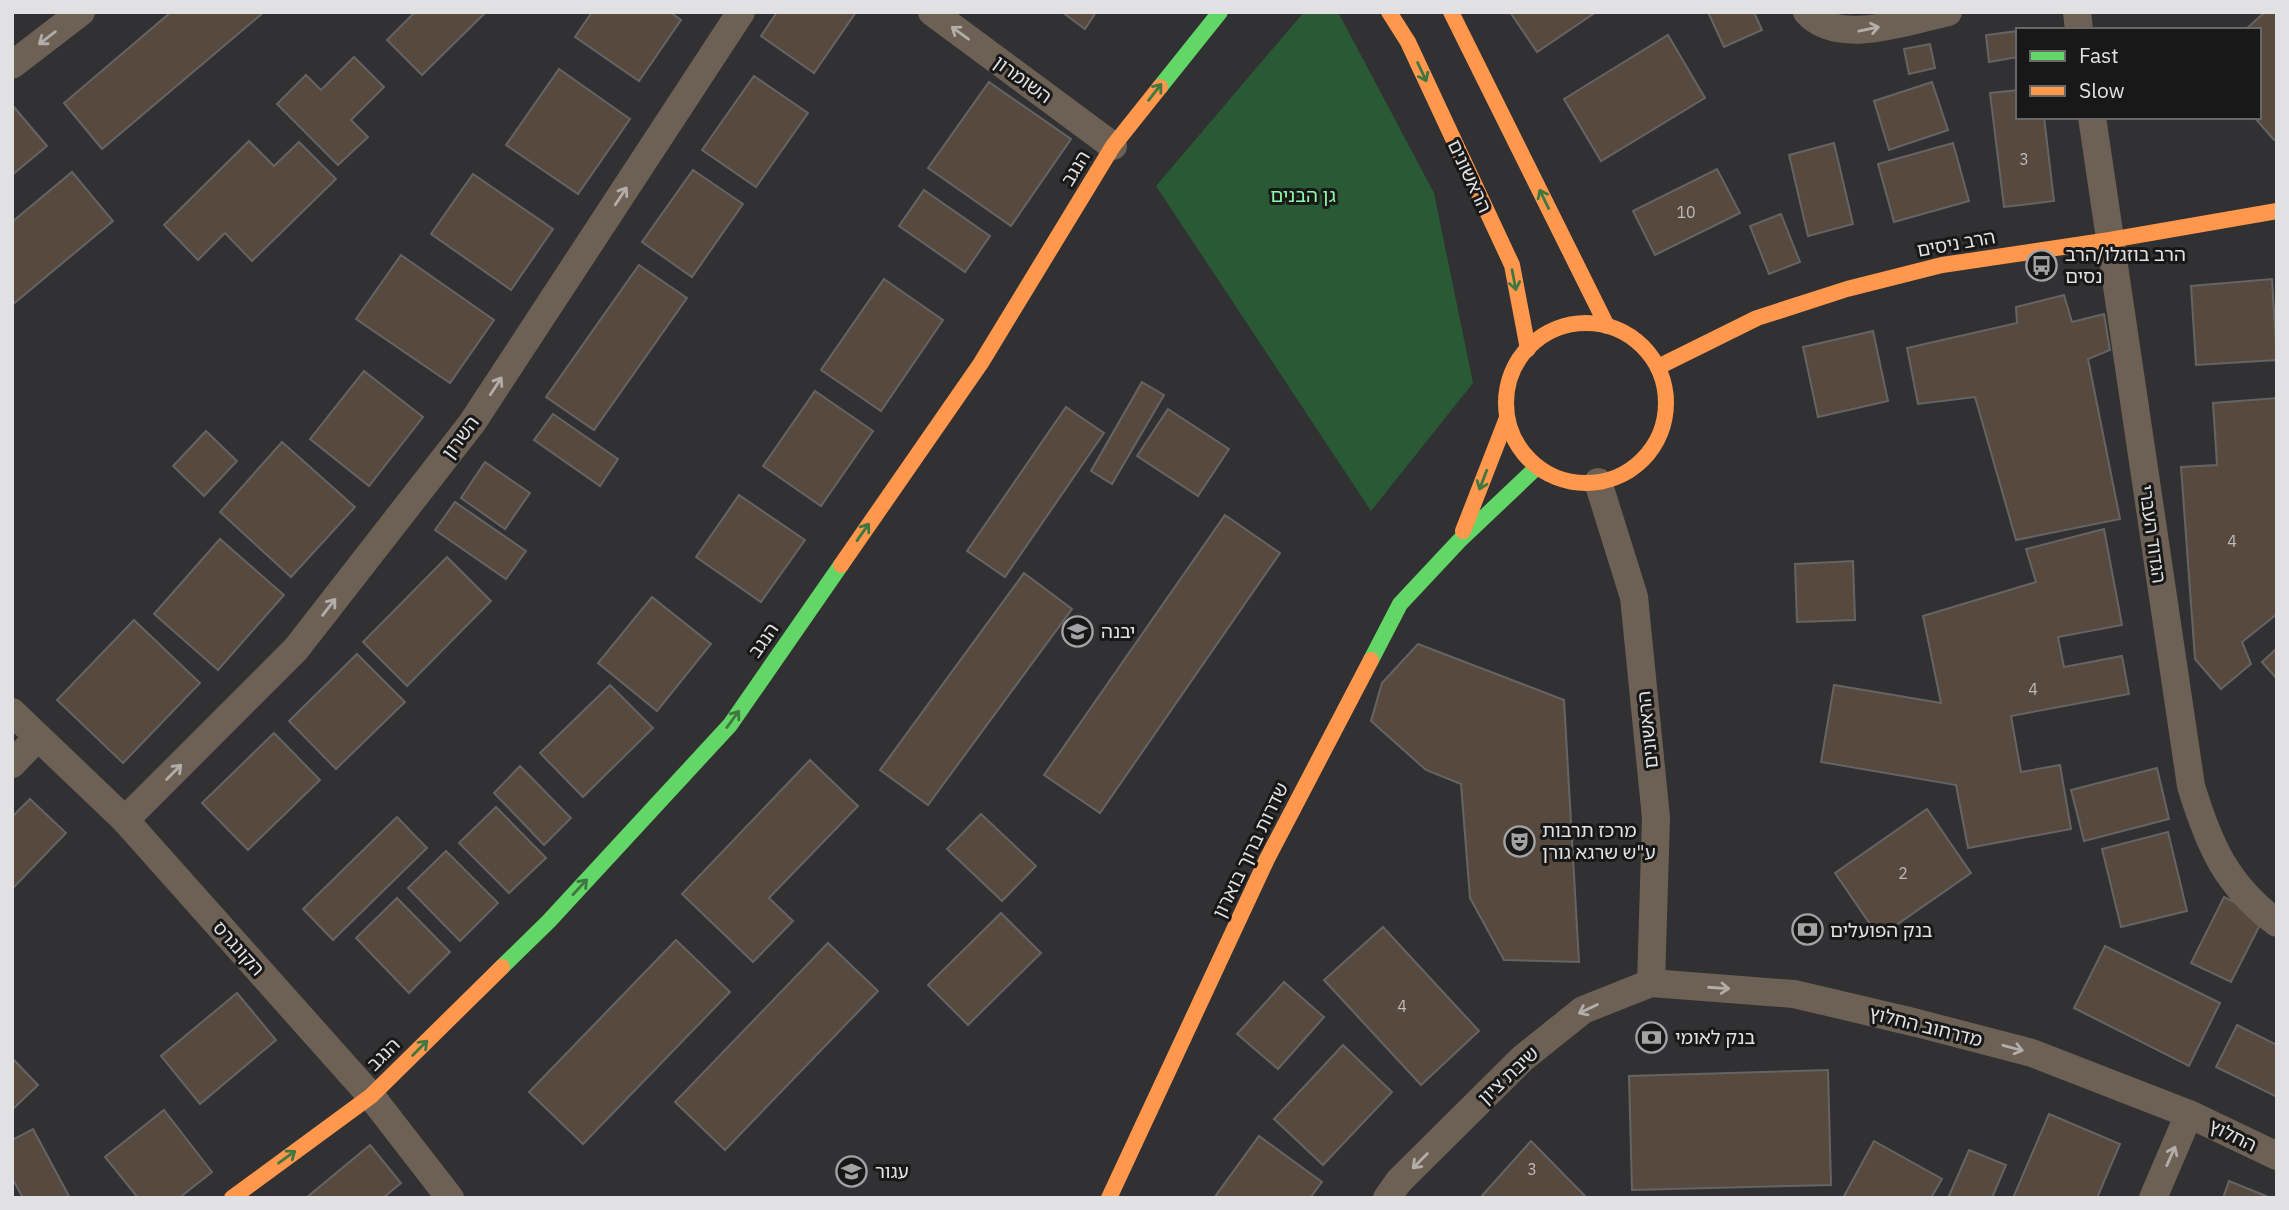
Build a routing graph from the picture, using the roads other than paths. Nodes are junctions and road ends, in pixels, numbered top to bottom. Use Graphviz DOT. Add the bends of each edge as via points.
graph roads {
  1 [pos="81,12"];
  2 [pos="741,12"];
  3 [pos="932,12"];
  4 [pos="1220,12"];
  5 [pos="1390,12"];
  6 [pos="1451,12"];
  7 [pos="1807,12"];
  8 [pos="1948,12"];
  9 [pos="12,65"];
  10 [pos="2092,119"];
  11 [pos="1113,146"];
  12 [pos="2277,211"];
  13 [pos="2110,240"];
  14 [pos="1607,326"];
  15 [pos="1528,349"];
  16 [pos="1658,367"];
  17 [pos="1507,418"];
  18 [pos="1537,467"];
  19 [pos="1598,482"];
  20 [pos="1460,541"];
  21 [pos="12,712"];
  22 [pos="38,737"];
  23 [pos="12,764"];
  24 [pos="125,820"];
  25 [pos="2277,923"];
  26 [pos="1651,983"];
  27 [pos="371,1096"];
  28 [pos="2189,1114"];
  29 [pos="2277,1156"];
  30 [pos="232,1198"];
  31 [pos="450,1198"];
  32 [pos="1109,1198"];
  33 [pos="1387,1198"];
  34 [pos="2153,1198"];
  1 -- 9 [label="street, one-way"];
  24 -- 2 [label="street, השרון, one-way" via="296,649 472,423"];
  11 -- 3 [label="street, השומרון, one-way"];
  11 -- 4 [label="street, הנגב, one-way"];
  5 -- 15 [label="street, הראשונים, one-way" via="1512,265"];
  14 -- 6 [label="street, one-way"];
  7 -- 8 [label="street, one-way" via="1832,29 1854,32"];
  10 -- 13 [label="street, הגדוד העברי"];
  27 -- 11 [label="street, הנגב, one-way" via="549,921 730,725 981,363"];
  12 -- 13 [label="street, הרב ניסים"];
  13 -- 16 [label="street, הרב ניסים" via="1942,265 1846,289 1757,317"];
  13 -- 25 [label="street, הגדוד העברי" via="2191,786 2205,831 2230,879"];
  14 -- 15 [label="street" via="1578,324 1551,331"];
  14 -- 16 [label="street" via="1637,341"];
  15 -- 17 [label="street" via="1513,369 1506,393"];
  16 -- 19 [label="street" via="1665,387 1662,430 1637,465"];
  17 -- 18 [label="street" via="1523,454"];
  17 -- 20 [label="street, שדרות ברוך בוארון, one-way"];
  18 -- 19 [label="street" via="1556,478"];
  18 -- 20 [label="street, שדרות ברוך בוארון"];
  19 -- 26 [label="street, הראשונים" via="1634,597 1656,818"];
  20 -- 32 [label="street, שדרות ברוך בוארון" via="1400,604 1267,859"];
  21 -- 22 [label="street, הקונגרס"];
  22 -- 23 [label="street"];
  22 -- 24 [label="street, הקונגרס"];
  24 -- 27 [label="street, הקונגרס"];
  26 -- 28 [label="street, מדרחוב החלוץ, one-way" via="1794,994 1917,1023 2032,1053"];
  26 -- 33 [label="street, שיבת ציון, one-way" via="1583,1010 1523,1058"];
  30 -- 27 [label="street, הנגב, one-way"];
  27 -- 31 [label="street, הקונגרס"];
  28 -- 29 [label="street, החלוץ"];
  34 -- 28 [label="street, one-way"];
}
